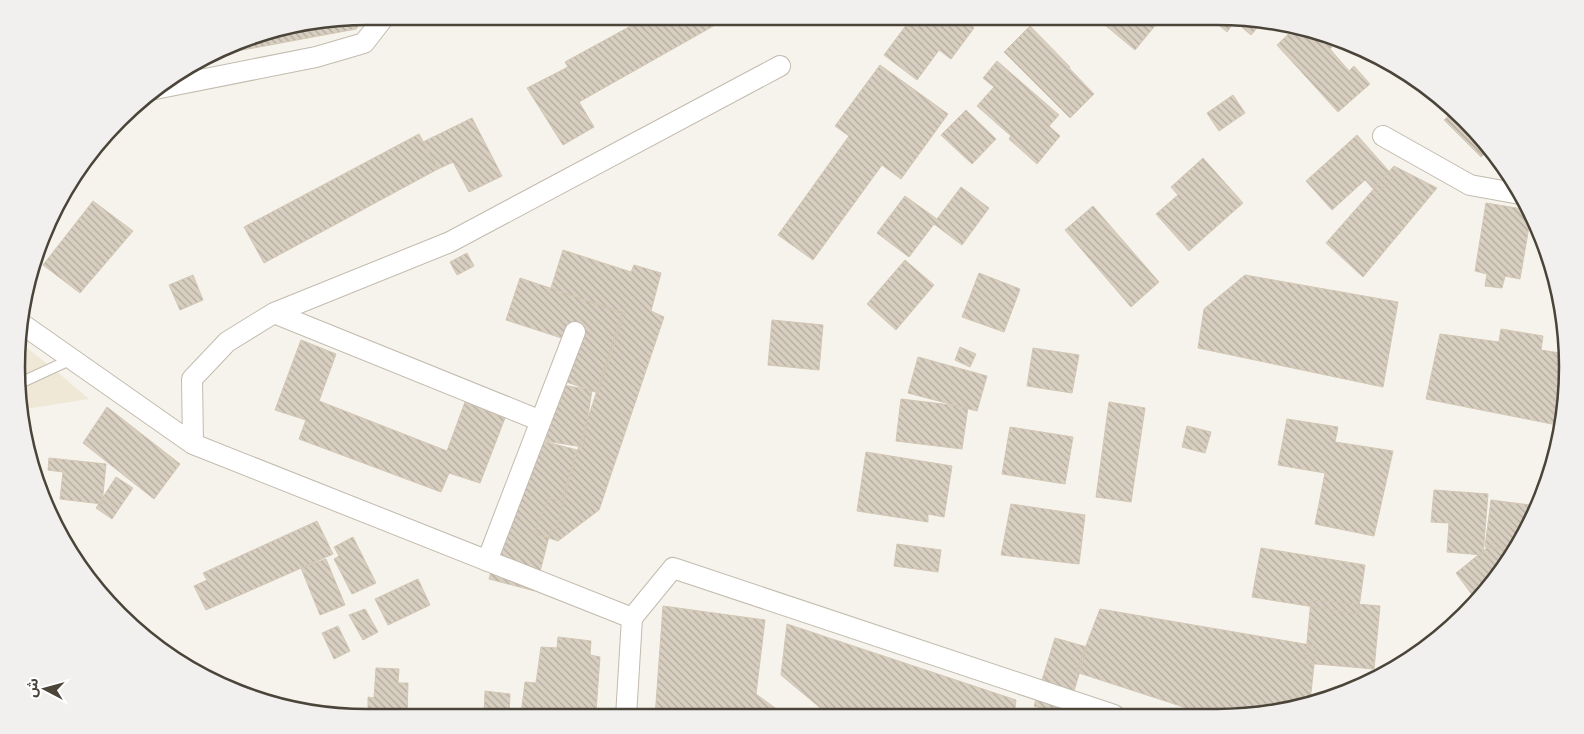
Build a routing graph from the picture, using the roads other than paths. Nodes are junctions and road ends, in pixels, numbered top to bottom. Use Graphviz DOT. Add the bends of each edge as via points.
graph roads {
  1 [pos="378,25"];
  2 [pos="780,66"];
  3 [pos="174,85"];
  4 [pos="1382,136"];
  5 [pos="1511,192"];
  6 [pos="274,313"];
  7 [pos="27,328"];
  8 [pos="575,332"];
  9 [pos="72,359"];
  10 [pos="26,380"];
  11 [pos="541,421"];
  12 [pos="193,444"];
  13 [pos="487,561"];
  14 [pos="632,618"];
  15 [pos="626,709"];
  16 [pos="1096,709"];
  1 -- 3 [label="street" via="364,43 316,57"];
  2 -- 6 [label="street" via="450,242"];
  4 -- 5 [label="street" via="1470,185"];
  6 -- 11 [label="street"];
  6 -- 12 [label="street" via="227,342 192,379"];
  7 -- 9 [label="street"];
  8 -- 11 [label="street"];
  9 -- 10 [label="lane"];
  9 -- 12 [label="street"];
  11 -- 13 [label="street"];
  12 -- 13 [label="street"];
  13 -- 14 [label="street"];
  14 -- 15 [label="street"];
  14 -- 16 [label="street" via="672,568"];
}
